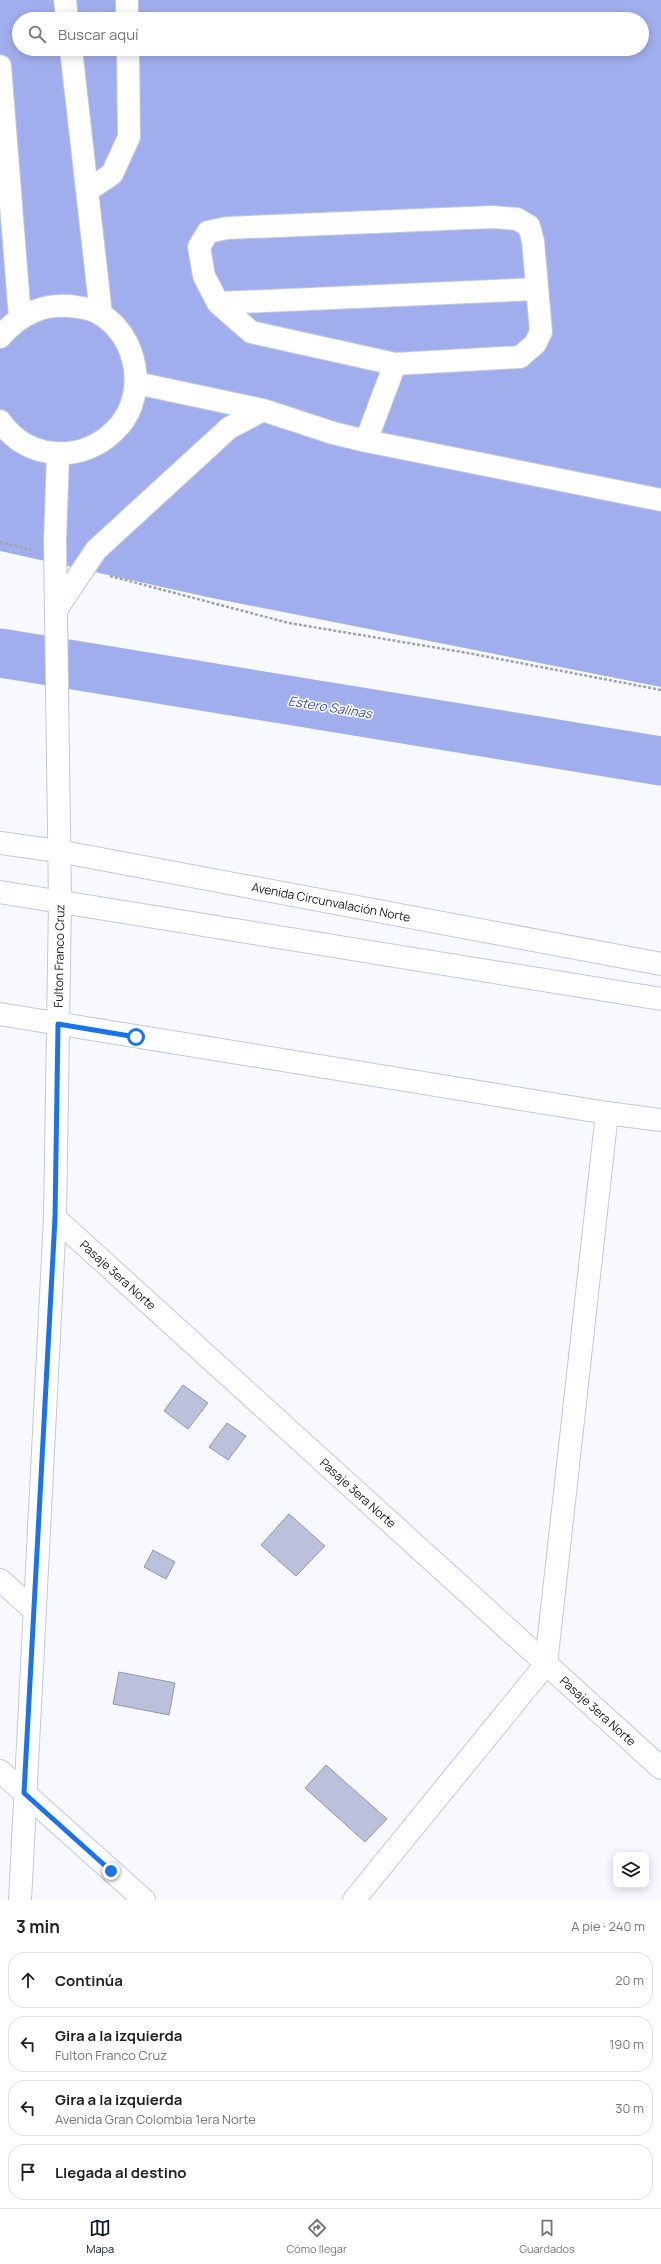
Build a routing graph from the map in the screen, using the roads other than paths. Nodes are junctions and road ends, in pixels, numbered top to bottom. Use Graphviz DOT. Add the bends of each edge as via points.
graph roads {
  1 [pos="65,0"];
  2 [pos="127,0"];
  3 [pos="66,12"];
  4 [pos="127,12"];
  5 [pos="72,56"];
  6 [pos="128,56"];
  7 [pos="0,66"];
  8 [pos="87,191"];
  9 [pos="537,289"];
  10 [pos="218,303"];
  11 [pos="100,314"];
  12 [pos="20,318"];
  13 [pos="0,337"];
  14 [pos="395,364"];
  15 [pos="136,383"];
  16 [pos="263,410"];
  17 [pos="0,421"];
  18 [pos="366,441"];
  19 [pos="58,454"];
  20 [pos="661,500"];
  21 [pos="56,610"];
  22 [pos="0,843"];
  23 [pos="58,851"];
  24 [pos="0,892"];
  25 [pos="60,902"];
  26 [pos="661,964"];
  27 [pos="661,999"];
  28 [pos="0,1014"];
  29 [pos="58,1024"];
  30 [pos="607,1113"];
  31 [pos="661,1120"];
  32 [pos="55,1218"];
  33 [pos="0,1580"];
  34 [pos="34,1610"];
  35 [pos="546,1664"];
  36 [pos="661,1768"];
  37 [pos="0,1771"];
  38 [pos="24,1793"];
  39 [pos="20,1900"];
  40 [pos="144,1900"];
  41 [pos="354,1900"];
  1 -- 3 [label="street"];
  2 -- 4 [label="street"];
  5 -- 8 [label="street"];
  6 -- 8 [label="street" via="129,137 112,174"];
  7 -- 12 [label="street"];
  8 -- 11 [label="street"];
  9 -- 10 [label="street"];
  9 -- 10 [label="street" via="533,241 529,226 517,219 493,217 227,228 208,232 199,247 204,276"];
  9 -- 14 [label="street" via="541,332 535,344 520,357"];
  10 -- 14 [label="street" via="251,332"];
  11 -- 12 [label="street" via="64,305 45,307"];
  11 -- 15 [label="street" via="128,345 135,363"];
  12 -- 13 [label="street"];
  14 -- 18 [label="street"];
  15 -- 16 [label="street"];
  15 -- 19 [label="street" via="133,402 124,420 112,434 96,446"];
  16 -- 18 [label="street"];
  16 -- 21 [label="street" via="229,428 96,550"];
  17 -- 19 [label="street" via="21,442 34,449"];
  18 -- 20 [label="street"];
  19 -- 21 [label="street, Fulton Franco Cruz"];
  21 -- 23 [label="street, Fulton Franco Cruz"];
  22 -- 23 [label="street, Avenida Circunvalación Norte"];
  23 -- 25 [label="street, Fulton Franco Cruz"];
  23 -- 26 [label="street, Avenida Circunvalación Norte"];
  24 -- 25 [label="street"];
  25 -- 27 [label="street"];
  25 -- 29 [label="street, Fulton Franco Cruz"];
  28 -- 29 [label="street"];
  29 -- 30 [label="street"];
  29 -- 32 [label="street, Fulton Franco Cruz"];
  30 -- 31 [label="street"];
  30 -- 35 [label="street"];
  32 -- 34 [label="street, Fulton Franco Cruz"];
  32 -- 35 [label="street, Pasaje 3era Norte"];
  33 -- 34 [label="street"];
  34 -- 38 [label="street, Fulton Franco Cruz"];
  35 -- 36 [label="street, Pasaje 3era Norte"];
  35 -- 41 [label="street"];
  37 -- 38 [label="street"];
  38 -- 39 [label="street, Fulton Franco Cruz"];
  38 -- 40 [label="street"];
}
